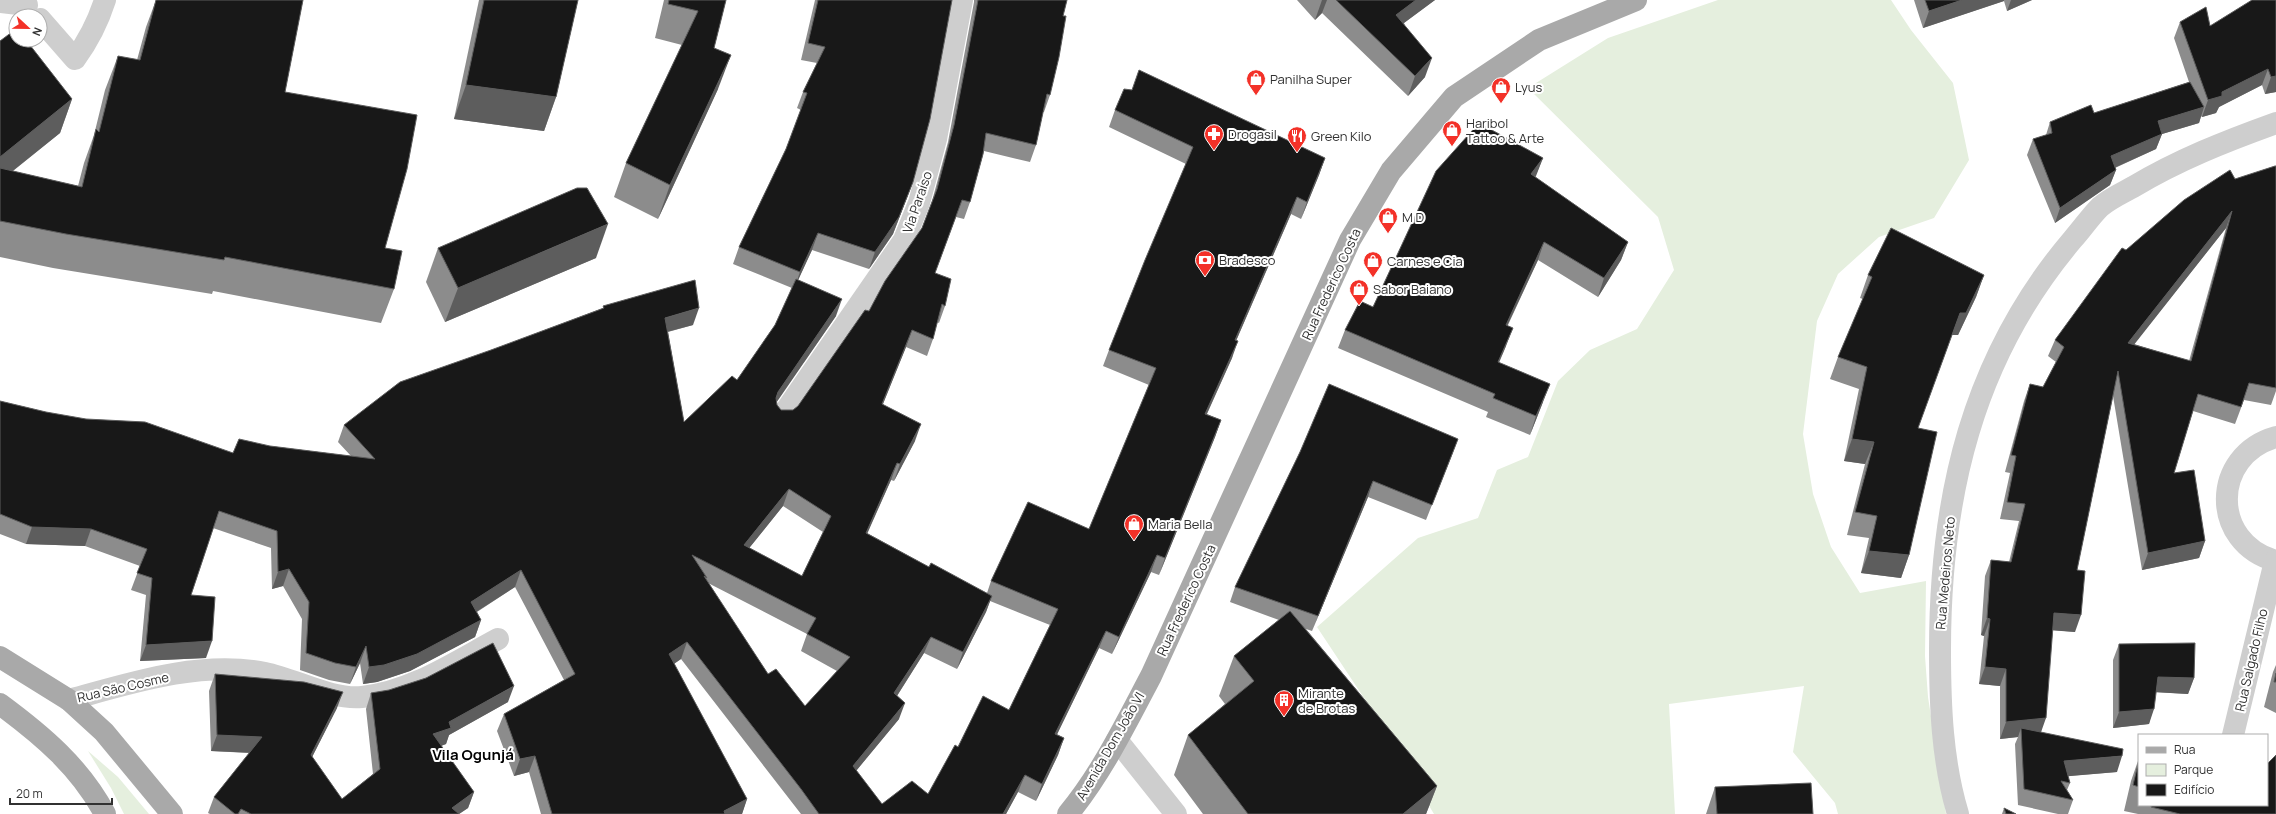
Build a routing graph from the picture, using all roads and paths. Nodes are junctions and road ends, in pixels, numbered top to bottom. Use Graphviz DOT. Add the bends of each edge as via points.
graph roads {
  1 [pos="105,0"];
  2 [pos="962,0"];
  3 [pos="1636,0"];
  4 [pos="0,2"];
  5 [pos="26,8"];
  6 [pos="48,27"];
  7 [pos="2276,123"];
  8 [pos="782,416"];
  9 [pos="2276,437"];
  10 [pos="2275,561"];
  11 [pos="498,639"];
  12 [pos="0,657"];
  13 [pos="1151,676"];
  14 [pos="69,700"];
  15 [pos="0,704"];
  16 [pos="2233,734"];
  17 [pos="1117,740"];
  18 [pos="105,814"];
  19 [pos="172,814"];
  20 [pos="1068,814"];
  21 [pos="1176,814"];
  22 [pos="1958,814"];
  1 -- 6 [label="street" via="95,28 75,59"];
  2 -- 8 [label="street, Via Paraíso" via="936,140 919,203 904,240"];
  3 -- 13 [label="main road, Rua Frederico Costa" via="1539,40 1454,97 1391,171 1350,240"];
  4 -- 5 [label="street"];
  7 -- 22 [label="street, Rua Medeiros Neto" via="2217,144 2160,171 2102,205 2058,257 2017,315 1984,384 1960,459 1946,533 1940,612 1940,710 1952,793"];
  9 -- 10 [label="street" via="2263,441 2244,454 2232,472 2226,494 2228,516 2238,537 2254,552"];
  10 -- 16 [label="street, Rua Salgado Filho"];
  11 -- 14 [label="street, Rua São Cosme" via="421,680 382,694 342,696 265,673 228,670 145,679"];
  12 -- 14 [label="main road"];
  13 -- 17 [label="main road, Avenida Dom João VI"];
  14 -- 19 [label="main road" via="104,732"];
  15 -- 18 [label="main road" via="40,734 73,765"];
  17 -- 20 [label="main road, Avenida Dom João VI" via="1082,797"];
  17 -- 21 [label="street"];
}
